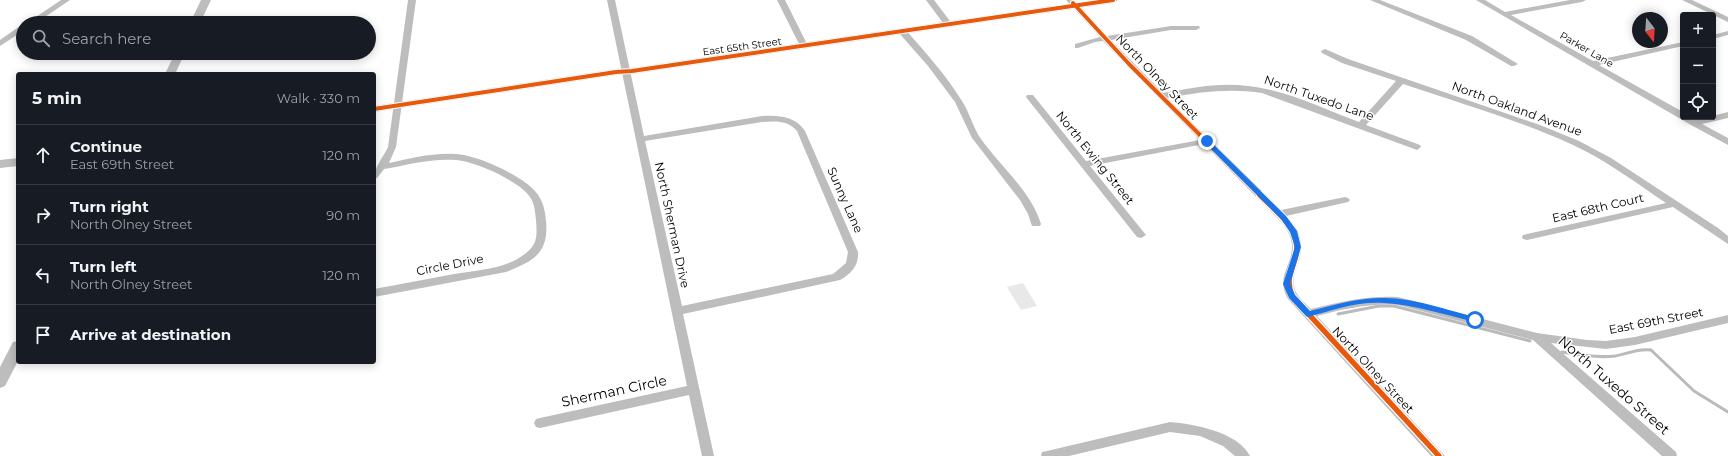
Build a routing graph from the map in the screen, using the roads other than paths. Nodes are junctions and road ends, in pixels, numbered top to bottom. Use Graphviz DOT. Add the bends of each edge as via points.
graph roads {
  1 [pos="66,0"];
  2 [pos="206,0"];
  3 [pos="412,0"];
  4 [pos="611,0"];
  5 [pos="781,0"];
  6 [pos="930,0"];
  7 [pos="1113,0"];
  8 [pos="1374,0"];
  9 [pos="1480,0"];
  10 [pos="1582,0"];
  11 [pos="1686,0"];
  12 [pos="1073,3"];
  13 [pos="1504,14"];
  14 [pos="42,16"];
  15 [pos="198,16"];
  16 [pos="1728,20"];
  17 [pos="949,25"];
  18 [pos="1196,28"];
  19 [pos="902,31"];
  20 [pos="16,33"];
  21 [pos="1728,33"];
  22 [pos="1716,36"];
  23 [pos="1106,38"];
  24 [pos="0,44"];
  25 [pos="1680,45"];
  26 [pos="804,46"];
  27 [pos="1078,46"];
  28 [pos="1325,51"];
  29 [pos="177,60"];
  30 [pos="1514,64"];
  31 [pos="1591,64"];
  32 [pos="626,71"];
  33 [pos="171,72"];
  34 [pos="1401,80"];
  35 [pos="1162,96"];
  36 [pos="1030,97"];
  37 [pos="398,106"];
  38 [pos="376,109"];
  39 [pos="1680,115"];
  40 [pos="1728,115"];
  41 [pos="1689,120"];
  42 [pos="1694,123"];
  43 [pos="1360,126"];
  44 [pos="640,139"];
  45 [pos="1207,141"];
  46 [pos="1728,142"];
  47 [pos="1418,147"];
  48 [pos="16,162"];
  49 [pos="0,164"];
  50 [pos="1085,164"];
  51 [pos="382,167"];
  52 [pos="376,174"];
  53 [pos="1345,200"];
  54 [pos="1674,204"];
  55 [pos="1279,214"];
  56 [pos="1036,224"];
  57 [pos="1141,235"];
  58 [pos="1527,237"];
  59 [pos="1728,241"];
  60 [pos="376,292"];
  61 [pos="678,311"];
  62 [pos="1308,314"];
  63 [pos="1728,319"];
  64 [pos="1537,337"];
  65 [pos="16,350"];
  66 [pos="0,382"];
  67 [pos="694,389"];
  68 [pos="540,423"];
  69 [pos="708,456"];
  70 [pos="1047,456"];
  71 [pos="1244,456"];
  72 [pos="1439,456"];
  73 [pos="1671,456"];
  1 -- 14 [label="street"];
  2 -- 15 [label="street"];
  3 -- 37 [label="street"];
  4 -- 32 [label="street, North Sherman Drive"];
  5 -- 26 [label="street"];
  6 -- 17 [label="street"];
  7 -- 12 [label="street, East 65th Street"];
  8 -- 30 [label="street" via="1469,38"];
  9 -- 13 [label="street, Parker Lane"];
  10 -- 13 [label="street"];
  11 -- 16 [label="street"];
  12 -- 17 [label="street, East 65th Street"];
  12 -- 23 [label="street, North Olney Street"];
  13 -- 31 [label="street, Parker Lane"];
  17 -- 19 [label="street, East 65th Street"];
  18 -- 23 [label="street" via="1171,28"];
  19 -- 26 [label="street, East 65th Street"];
  19 -- 56 [label="street" via="931,64 958,101 976,138 1024,199"];
  20 -- 24 [label="street"];
  21 -- 22 [label="street"];
  23 -- 27 [label="street"];
  23 -- 35 [label="street, North Olney Street"];
  25 -- 31 [label="street"];
  26 -- 32 [label="street, East 65th Street"];
  28 -- 34 [label="street, North Oakland Avenue" via="1340,60"];
  29 -- 33 [label="street"];
  31 -- 39 [label="street, Parker Lane"];
  32 -- 37 [label="street, East 65th Street"];
  32 -- 44 [label="street, North Sherman Drive"];
  34 -- 43 [label="street"];
  34 -- 54 [label="street, North Oakland Avenue" via="1570,140 1608,160"];
  35 -- 43 [label="street, North Tuxedo Lane" via="1216,87 1252,88 1278,95"];
  35 -- 45 [label="street, North Olney Street"];
  36 -- 50 [label="street, North Ewing Street"];
  37 -- 38 [label="street, East 65th Street"];
  37 -- 51 [label="street" via="391,151"];
  40 -- 42 [label="street"];
  41 -- 42 [label="street, Parker Lane"];
  42 -- 46 [label="street, Parker Lane"];
  43 -- 47 [label="street, North Tuxedo Lane"];
  44 -- 61 [label="street, North Sherman Drive"];
  44 -- 61 [label="street, Sunny Lane" via="762,119 792,123 800,131 853,252 853,260 848,269 836,277"];
  45 -- 50 [label="street"];
  45 -- 55 [label="street, North Olney Street"];
  48 -- 49 [label="street"];
  50 -- 57 [label="street, North Ewing Street"];
  51 -- 52 [label="street"];
  51 -- 60 [label="street, Circle Drive" via="444,157 471,160 517,182 532,194 541,211 541,242 529,256 502,268"];
  53 -- 55 [label="street"];
  54 -- 58 [label="street, East 68th Court"];
  54 -- 59 [label="street, North Oakland Avenue"];
  55 -- 62 [label="street, North Olney Street" via="1292,228 1298,245 1287,279 1288,288"];
  61 -- 67 [label="street, North Sherman Drive"];
  62 -- 64 [label="street, East 69th Street" via="1368,300 1398,301"];
  62 -- 72 [label="street, North Olney Street"];
  63 -- 64 [label="street, East 69th Street" via="1618,344 1587,344"];
  64 -- 73 [label="street, North Tuxedo Street"];
  65 -- 66 [label="street"];
  67 -- 68 [label="street, Sherman Circle"];
  67 -- 69 [label="street, North Sherman Drive"];
  70 -- 71 [label="street" via="1170,428 1184,428 1208,433 1224,440"];
}
